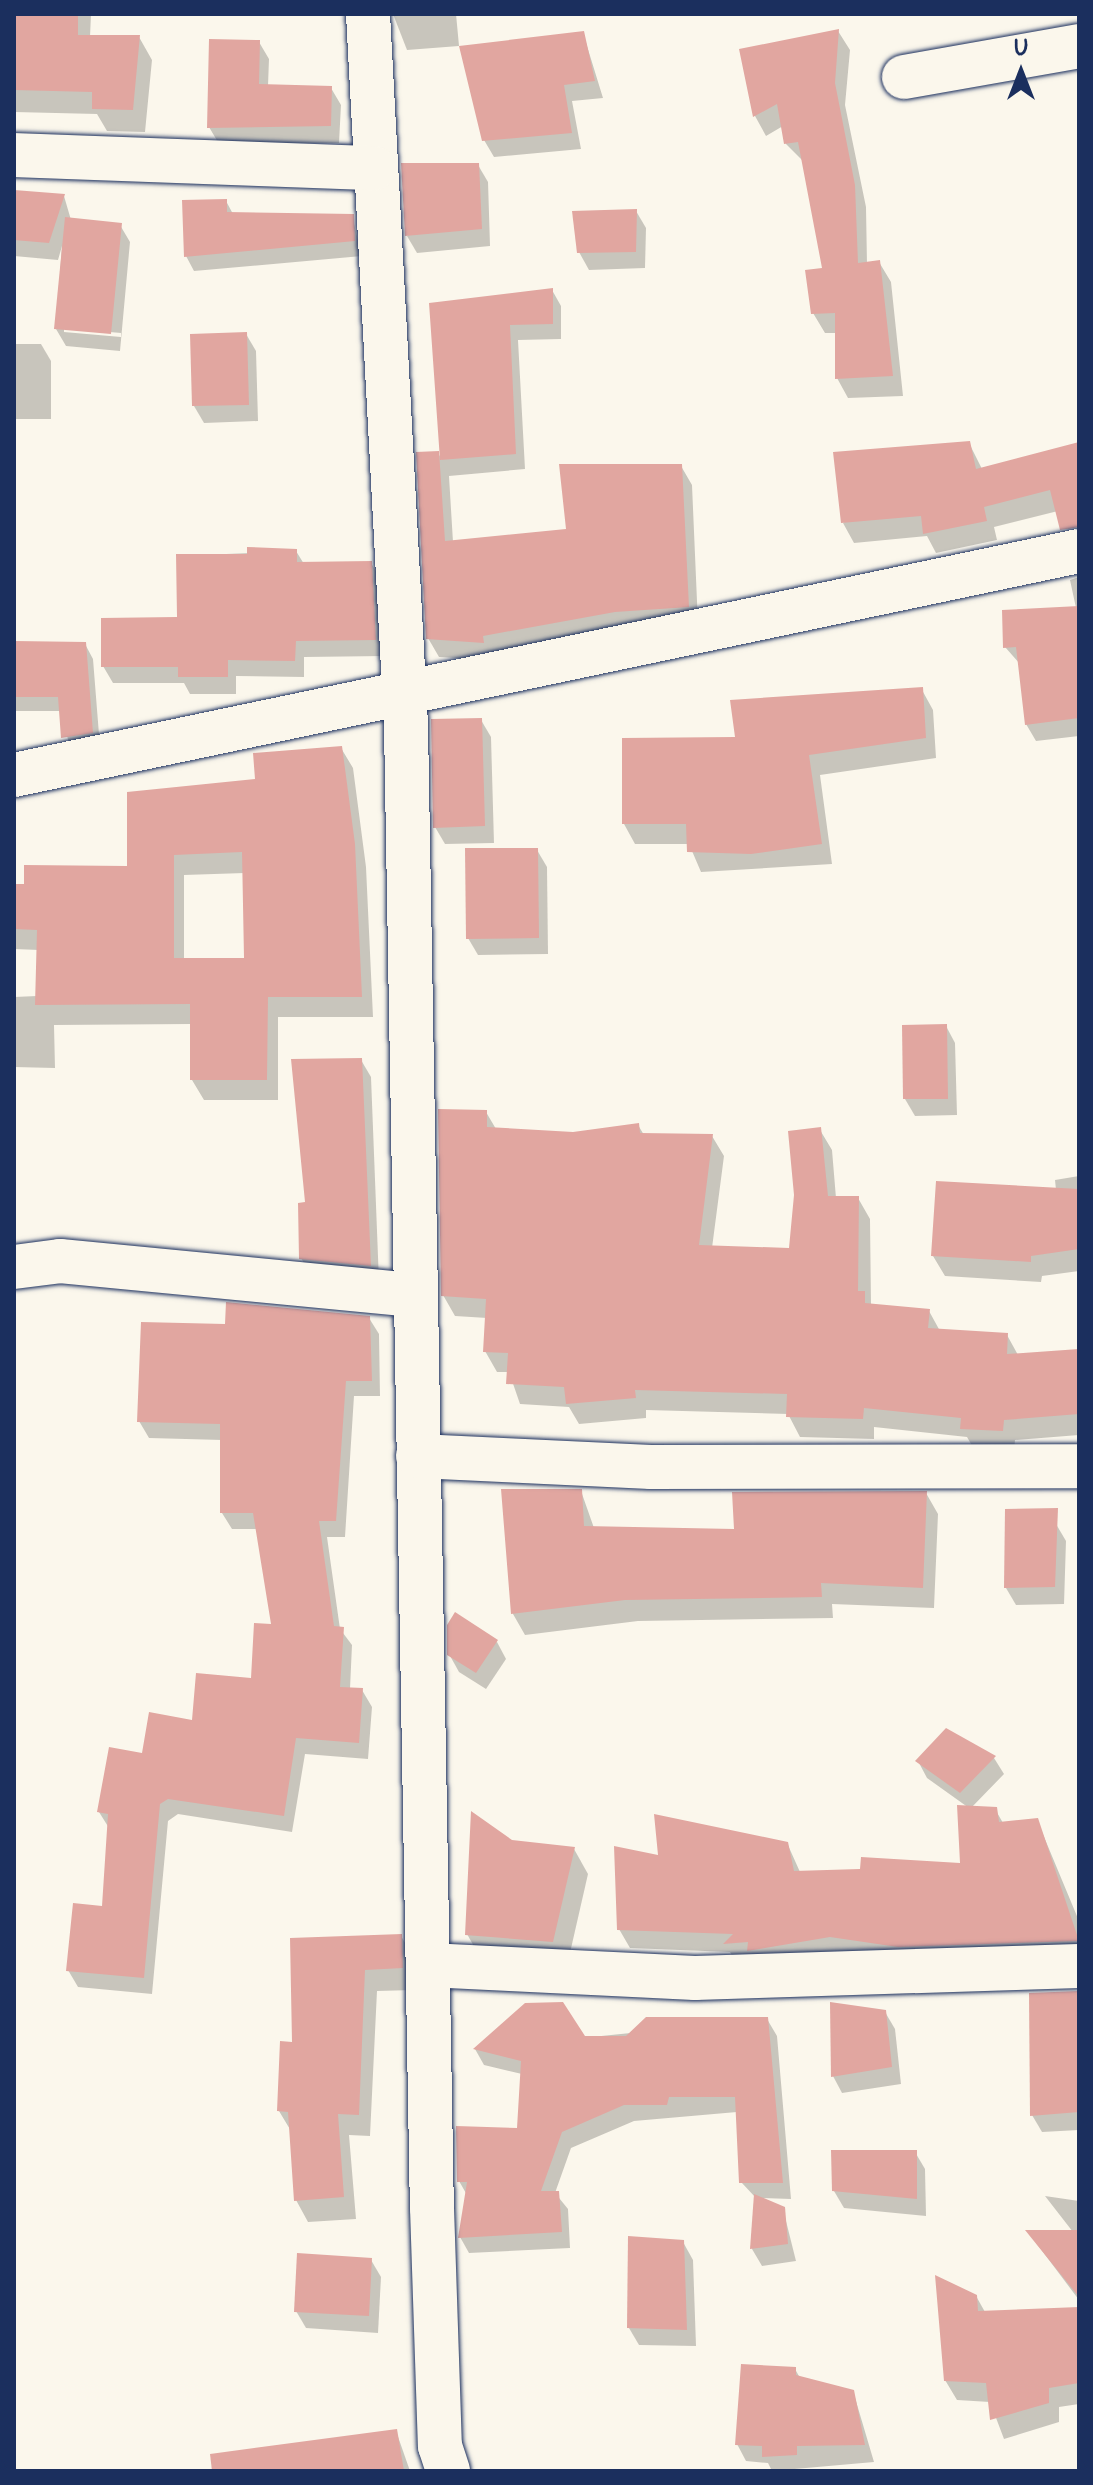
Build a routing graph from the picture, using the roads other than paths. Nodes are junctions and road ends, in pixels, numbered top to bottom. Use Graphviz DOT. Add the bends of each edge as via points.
graph roads {
  1 [pos="368,14"];
  2 [pos="1079,46"];
  3 [pos="904,77"];
  4 [pos="14,155"];
  5 [pos="374,168"];
  6 [pos="1079,551"];
  7 [pos="404,691"];
  8 [pos="14,775"];
  9 [pos="14,1267"];
  10 [pos="414,1295"];
  11 [pos="418,1456"];
  12 [pos="1079,1466"];
  13 [pos="428,1965"];
  14 [pos="1079,1966"];
  15 [pos="448,2471"];
  1 -- 5 [label="street"];
  2 -- 3 [label="street"];
  4 -- 5 [label="street"];
  5 -- 7 [label="street"];
  6 -- 7 [label="street"];
  7 -- 8 [label="street"];
  7 -- 10 [label="street"];
  9 -- 10 [label="street" via="60,1261"];
  10 -- 11 [label="street"];
  11 -- 12 [label="street" via="651,1467"];
  11 -- 13 [label="street"];
  13 -- 14 [label="street" via="695,1978"];
  13 -- 15 [label="street" via="440,2446"];
}
